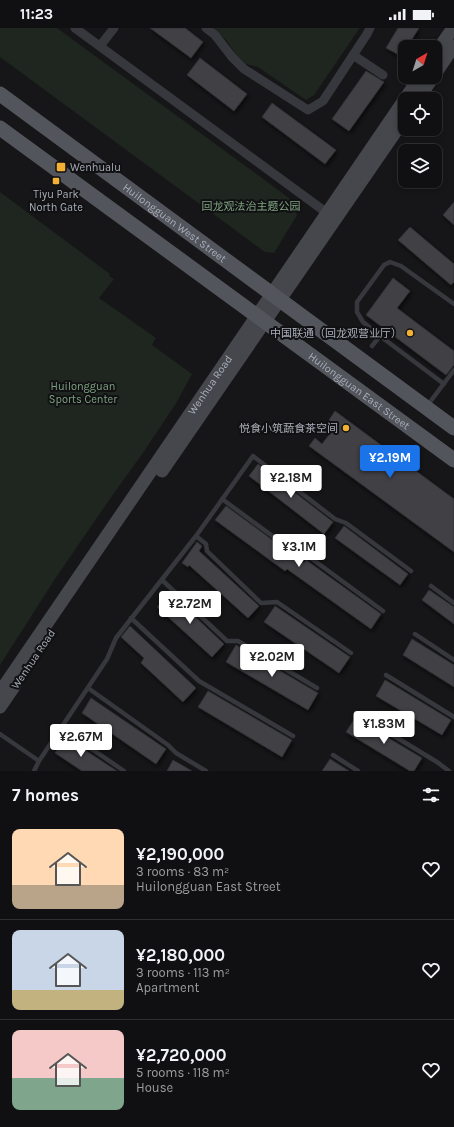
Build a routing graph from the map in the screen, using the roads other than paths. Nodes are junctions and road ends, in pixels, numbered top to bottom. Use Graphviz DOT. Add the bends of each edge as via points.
graph roads {
  1 [pos="75,28"];
  2 [pos="114,28"];
  3 [pos="206,28"];
  4 [pos="370,28"];
  5 [pos="453,28"];
  6 [pos="442,44"];
  7 [pos="100,46"];
  8 [pos="454,46"];
  9 [pos="353,55"];
  10 [pos="442,64"];
  11 [pos="383,75"];
  12 [pos="415,84"];
  13 [pos="0,94"];
  14 [pos="0,128"];
  15 [pos="398,128"];
  16 [pos="327,213"];
  17 [pos="276,297"];
  18 [pos="454,304"];
  19 [pos="261,319"];
  20 [pos="380,336"];
  21 [pos="372,346"];
  22 [pos="454,370"];
  23 [pos="444,384"];
  24 [pos="426,407"];
  25 [pos="454,428"];
  26 [pos="454,460"];
  27 [pos="222,499"];
  28 [pos="196,536"];
  29 [pos="411,571"];
  30 [pos="162,580"];
  31 [pos="431,586"];
  32 [pos="454,603"];
  33 [pos="383,611"];
  34 [pos="131,618"];
  35 [pos="415,634"];
  36 [pos="351,653"];
  37 [pos="454,660"];
  38 [pos="386,675"];
  39 [pos="88,688"];
  40 [pos="317,688"];
  41 [pos="0,692"];
  42 [pos="0,707"];
  43 [pos="356,713"];
  44 [pos="454,717"];
  45 [pos="61,728"];
  46 [pos="0,734"];
  47 [pos="293,736"];
  48 [pos="333,755"];
  49 [pos="39,761"];
  50 [pos="34,771"];
  51 [pos="124,771"];
  52 [pos="206,771"];
  53 [pos="358,771"];
  54 [pos="449,771"];
  1 -- 7 [label="street"];
  2 -- 7 [label="street"];
  3 -- 9 [label="street" via="244,69 308,110 323,101"];
  4 -- 9 [label="street"];
  5 -- 6 [label="street"];
  7 -- 16 [label="street"];
  8 -- 10 [label="street"];
  9 -- 11 [label="street"];
  12 -- 16 [label="street, Wenhua Road"];
  13 -- 17 [label="main road, Huilongguan West Street"];
  14 -- 19 [label="main road"];
  15 -- 17 [label="street, Wenhua Road"];
  16 -- 17 [label="street, Wenhua Road"];
  17 -- 19 [label="street, Wenhua Road"];
  17 -- 24 [label="main road"];
  18 -- 20 [label="lane" via="401,266 390,262 384,265 357,302 357,312 363,322"];
  19 -- 26 [label="main road, Huilongguan East Street"];
  19 -- 41 [label="street, Wenhua Road"];
  19 -- 42 [label="street, Wenhua Road"];
  20 -- 21 [label="lane"];
  20 -- 23 [label="lane"];
  22 -- 23 [label="lane"];
  23 -- 24 [label="lane"];
  24 -- 25 [label="main road"];
  27 -- 28 [label="lane"];
  27 -- 29 [label="lane" via="253,456 335,519 346,523"];
  27 -- 33 [label="lane" via="297,554 308,556"];
  28 -- 30 [label="lane"];
  28 -- 36 [label="lane" via="206,544 207,551 261,603 277,602"];
  30 -- 34 [label="lane"];
  30 -- 40 [label="lane" via="227,641 238,640"];
  31 -- 32 [label="lane"];
  34 -- 39 [label="lane" via="116,638 107,659"];
  34 -- 47 [label="lane" via="199,681"];
  35 -- 37 [label="lane"];
  38 -- 44 [label="lane"];
  39 -- 45 [label="lane"];
  39 -- 52 [label="lane" via="176,753"];
  43 -- 54 [label="lane"];
  45 -- 49 [label="lane"];
  45 -- 51 [label="lane"];
  46 -- 49 [label="lane"];
  48 -- 53 [label="lane"];
  49 -- 50 [label="lane"];
}
